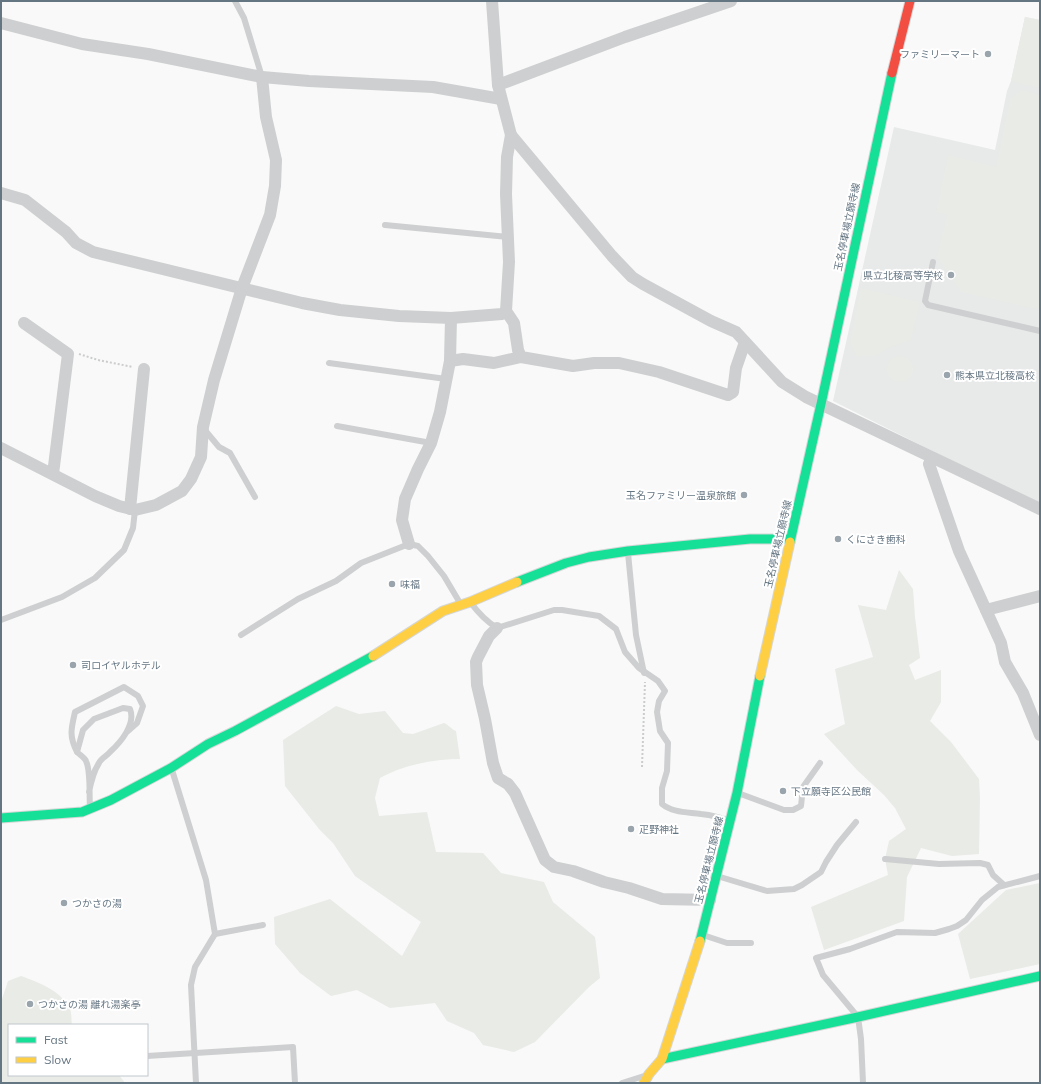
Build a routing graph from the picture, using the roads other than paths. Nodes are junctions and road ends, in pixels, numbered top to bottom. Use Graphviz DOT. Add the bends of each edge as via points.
graph roads {
  1 [pos="235,1"];
  2 [pos="492,1"];
  3 [pos="731,1"];
  4 [pos="910,1"];
  5 [pos="1,23"];
  6 [pos="262,77"];
  7 [pos="498,86"];
  8 [pos="501,99"];
  9 [pos="511,135"];
  10 [pos="1,193"];
  11 [pos="385,225"];
  12 [pos="508,237"];
  13 [pos="933,262"];
  14 [pos="242,288"];
  15 [pos="506,311"];
  16 [pos="452,318"];
  17 [pos="24,323"];
  18 [pos="1040,331"];
  19 [pos="745,342"];
  20 [pos="521,357"];
  21 [pos="450,361"];
  22 [pos="329,363"];
  23 [pos="144,370"];
  24 [pos="446,379"];
  25 [pos="821,404"];
  26 [pos="337,426"];
  27 [pos="203,427"];
  28 [pos="431,444"];
  29 [pos="1,448"];
  30 [pos="932,458"];
  31 [pos="53,474"];
  32 [pos="255,497"];
  33 [pos="1040,509"];
  34 [pos="133,510"];
  35 [pos="790,539"];
  36 [pos="410,544"];
  37 [pos="628,551"];
  38 [pos="1040,596"];
  39 [pos="465,603"];
  40 [pos="986,610"];
  41 [pos="1,620"];
  42 [pos="497,628"];
  43 [pos="242,635"];
  44 [pos="645,673"];
  45 [pos="124,735"];
  46 [pos="1040,735"];
  47 [pos="77,752"];
  48 [pos="820,763"];
  49 [pos="171,768"];
  50 [pos="89,792"];
  51 [pos="737,793"];
  52 [pos="90,809"];
  53 [pos="1,818"];
  54 [pos="730,821"];
  55 [pos="856,822"];
  56 [pos="886,859"];
  57 [pos="715,876"];
  58 [pos="1040,876"];
  59 [pos="1004,885"];
  60 [pos="710,900"];
  61 [pos="263,925"];
  62 [pos="215,934"];
  63 [pos="702,935"];
  64 [pos="751,943"];
  65 [pos="1040,976"];
  66 [pos="858,1017"];
  67 [pos="195,1053"];
  68 [pos="148,1056"];
  69 [pos="662,1059"];
  70 [pos="649,1074"];
  71 [pos="196,1083"];
  72 [pos="295,1083"];
  73 [pos="622,1083"];
  74 [pos="644,1083"];
  75 [pos="863,1083"];
  1 -- 6 [label="lane" via="244,18"];
  2 -- 7 [label="street"];
  3 -- 7 [label="street" via="625,37"];
  4 -- 25 [label="street, 玉名停車場立願寺線" via="879,130"];
  5 -- 6 [label="street" via="82,44 148,54"];
  6 -- 8 [label="street" via="433,86"];
  6 -- 14 [label="street" via="266,117 276,160 274,186 270,215"];
  7 -- 8 [label="street"];
  8 -- 9 [label="street"];
  9 -- 12 [label="street" via="507,157"];
  9 -- 19 [label="street" via="632,277 736,332"];
  10 -- 14 [label="street" via="25,200 76,243 93,252"];
  11 -- 12 [label="lane"];
  12 -- 15 [label="street"];
  13 -- 18 [label="lane" via="926,301 928,305"];
  14 -- 16 [label="street" via="340,310"];
  14 -- 27 [label="street" via="214,380"];
  15 -- 16 [label="street" via="502,314"];
  15 -- 20 [label="street" via="514,323"];
  16 -- 21 [label="street"];
  17 -- 31 [label="street" via="68,354"];
  19 -- 20 [label="street" via="736,368 733,392 728,396 659,372 618,363 573,366"];
  19 -- 25 [label="street" via="782,382"];
  20 -- 21 [label="street" via="494,363 463,359"];
  21 -- 24 [label="street"];
  22 -- 24 [label="lane"];
  23 -- 34 [label="street"];
  24 -- 28 [label="street"];
  25 -- 30 [label="street"];
  25 -- 35 [label="street, 玉名停車場立願寺線"];
  26 -- 28 [label="lane"];
  27 -- 32 [label="lane" via="219,447 230,453"];
  27 -- 34 [label="street" via="200,457 182,491 156,505"];
  28 -- 36 [label="street" via="405,499 402,520"];
  29 -- 31 [label="street"];
  30 -- 33 [label="street"];
  30 -- 40 [label="street" via="929,464 959,551"];
  31 -- 34 [label="street" via="95,496"];
  34 -- 41 [label="lane" via="133,528 124,550 95,578 62,596"];
  35 -- 37 [label="street" via="750,539"];
  35 -- 51 [label="street, 玉名停車場立願寺線" via="756,692"];
  36 -- 39 [label="lane" via="418,546 428,556"];
  36 -- 43 [label="lane" via="361,563 336,581 298,600"];
  37 -- 39 [label="street" via="566,563"];
  37 -- 44 [label="lane" via="636,635"];
  38 -- 40 [label="street"];
  39 -- 42 [label="lane"];
  39 -- 49 [label="street" via="443,611 377,654 208,744"];
  40 -- 46 [label="street" via="1001,643 1005,662"];
  42 -- 44 [label="lane" via="554,610 599,616 616,629 625,652"];
  42 -- 60 [label="street" via="489,636 476,662 477,685 493,763 498,778 508,784 515,793 545,860 554,867 662,899"];
  44 -- 54 [label="lane" via="658,681 664,691 657,712 660,730 668,743 662,804 676,811"];
  45 -- 47 [label="lane" via="131,723 132,714 130,709 123,708 94,719 83,730"];
  45 -- 47 [label="lane" via="137,723 143,706 138,696 124,687 75,712 71,732"];
  45 -- 50 [label="lane" via="100,761"];
  47 -- 50 [label="lane" via="86,761"];
  48 -- 51 [label="lane" via="803,787 801,806 792,810 784,810"];
  49 -- 52 [label="street"];
  49 -- 62 [label="lane" via="206,880"];
  50 -- 52 [label="lane"];
  51 -- 54 [label="street, 玉名停車場立願寺線"];
  52 -- 53 [label="street" via="82,812"];
  54 -- 57 [label="street, 玉名停車場立願寺線"];
  55 -- 57 [label="lane" via="821,872 794,889 767,891"];
  56 -- 59 [label="lane" via="939,864 980,863 988,865 993,875"];
  57 -- 60 [label="street, 玉名停車場立願寺線"];
  58 -- 59 [label="lane"];
  59 -- 66 [label="lane" via="982,900 966,920 950,929 935,933 897,932 816,958 823,975"];
  60 -- 63 [label="street, 玉名停車場立願寺線"];
  61 -- 62 [label="lane"];
  62 -- 67 [label="lane" via="194,967 191,985"];
  63 -- 64 [label="lane" via="727,943"];
  63 -- 69 [label="street, 玉名停車場立願寺線"];
  65 -- 66 [label="street"];
  66 -- 69 [label="street"];
  66 -- 75 [label="lane"];
  67 -- 68 [label="lane"];
  67 -- 71 [label="lane"];
  67 -- 72 [label="lane" via="293,1047"];
  69 -- 70 [label="street, 玉名停車場立願寺線"];
  70 -- 73 [label="lane"];
  70 -- 74 [label="street, 玉名停車場立願寺線"];
}
